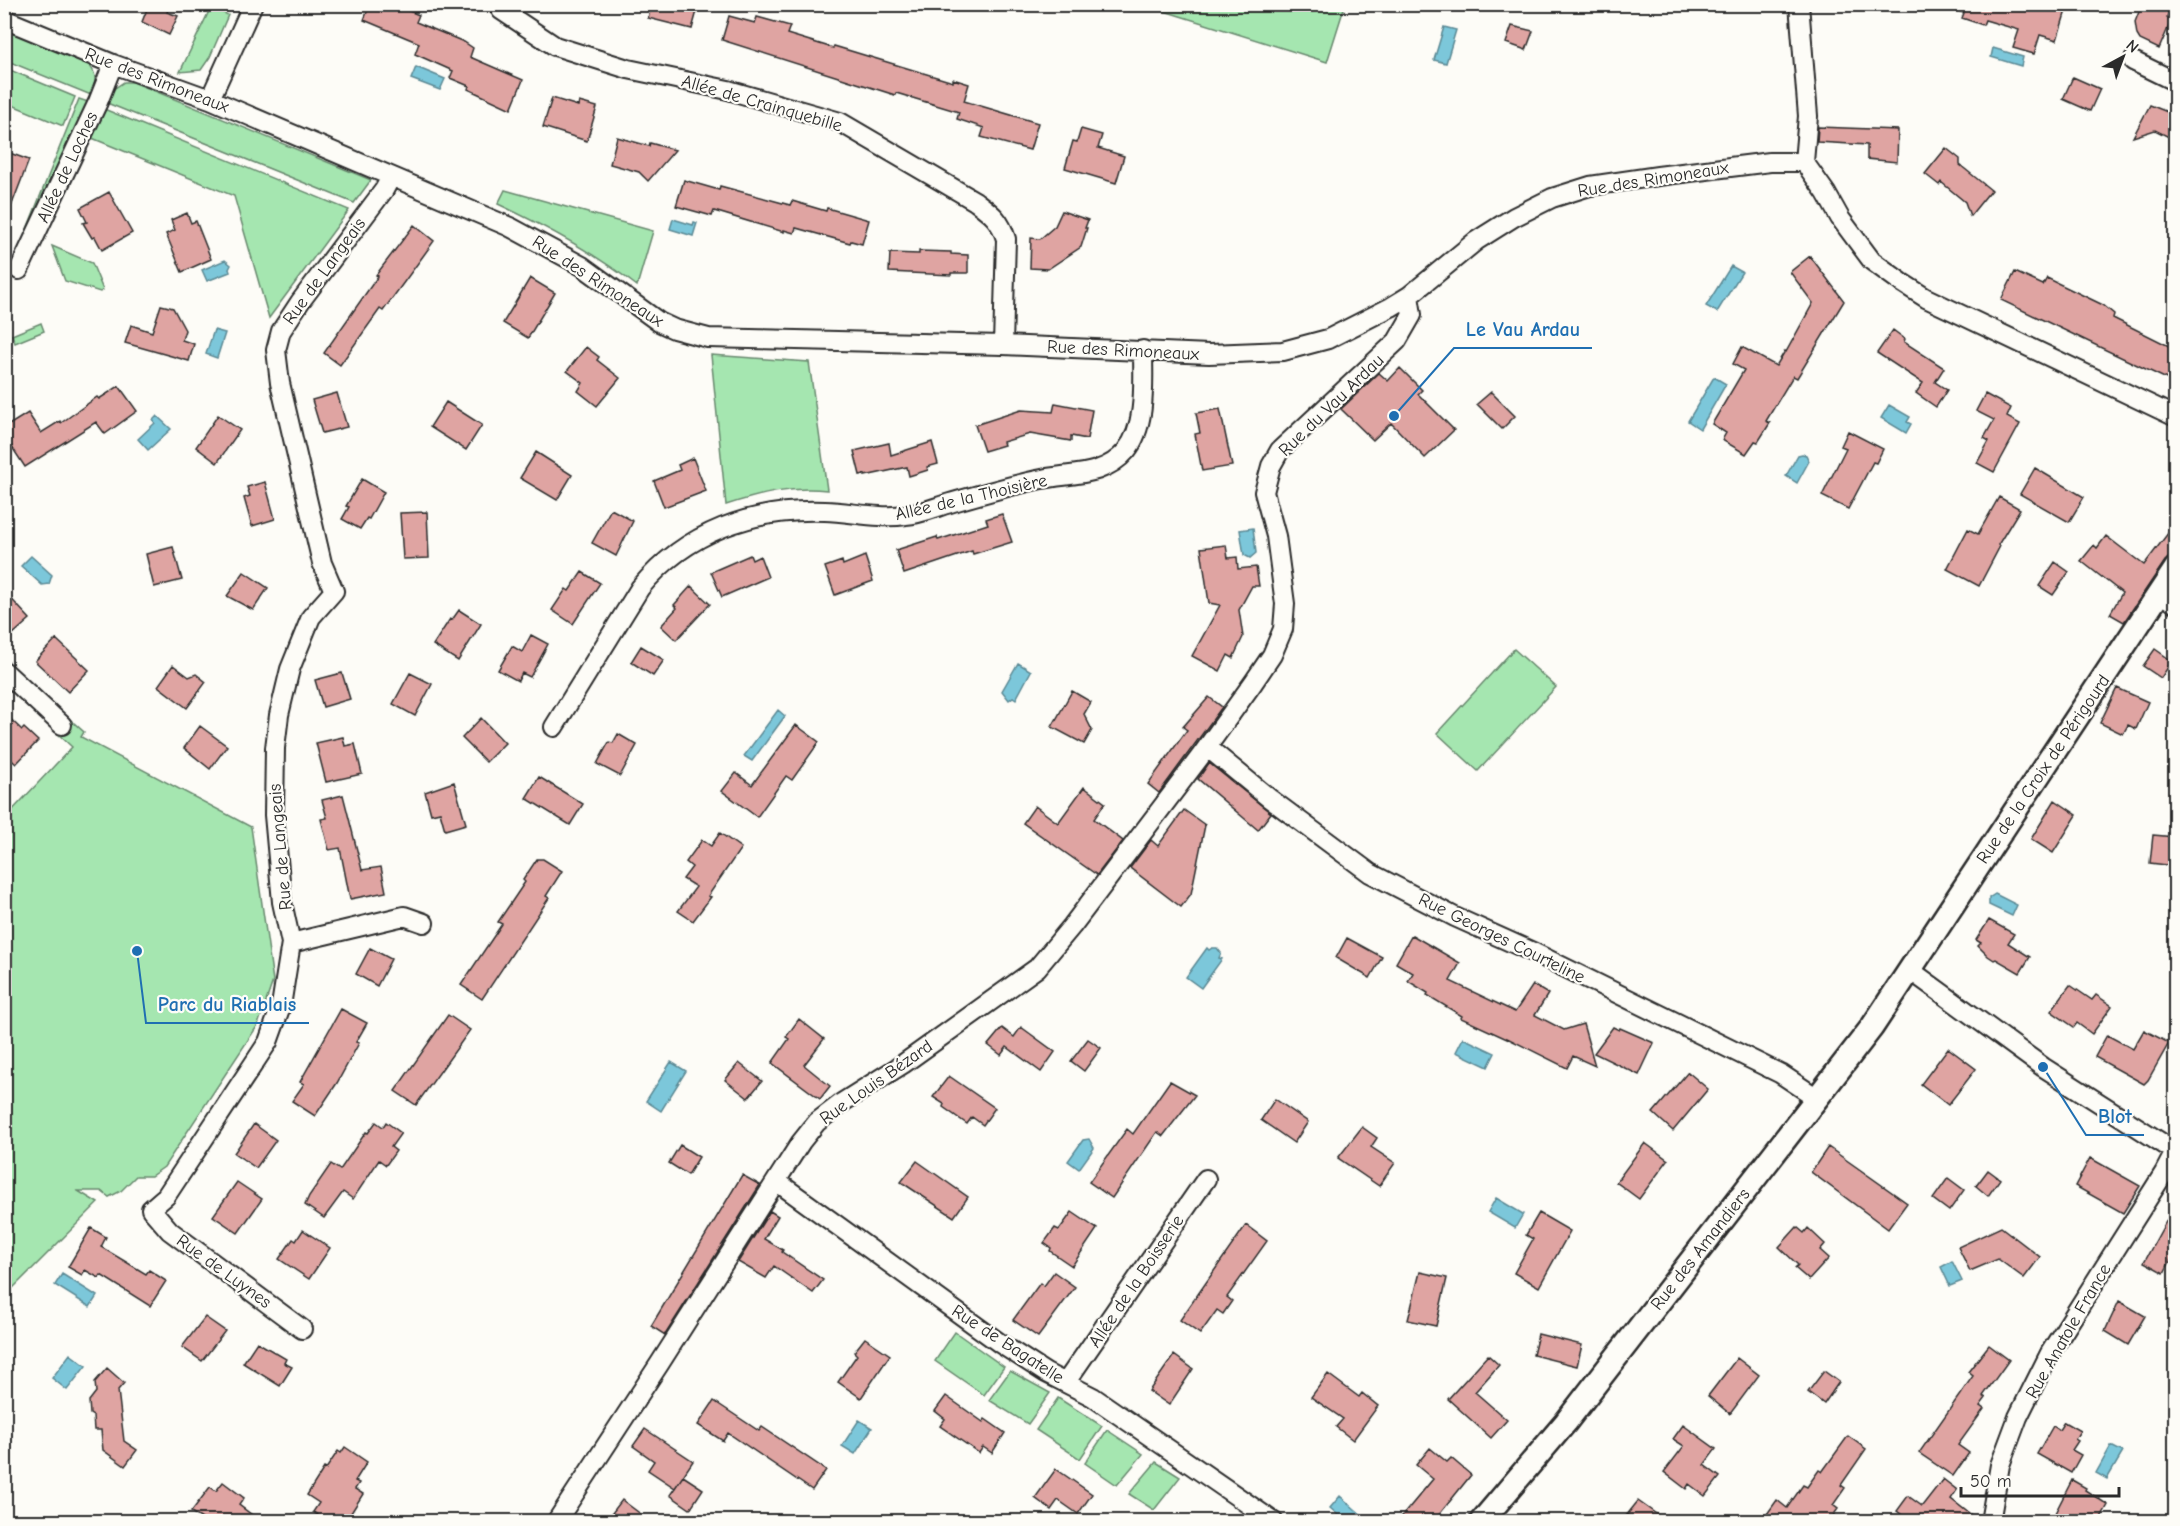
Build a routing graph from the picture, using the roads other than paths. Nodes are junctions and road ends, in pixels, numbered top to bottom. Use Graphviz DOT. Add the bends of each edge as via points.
graph roads {
  1 [pos="253,4"];
  2 [pos="498,4"];
  3 [pos="1799,4"];
  4 [pos="4,19"];
  5 [pos="2133,61"];
  6 [pos="113,64"];
  7 [pos="2175,82"];
  8 [pos="210,99"];
  9 [pos="1804,162"];
  10 [pos="391,177"];
  11 [pos="19,270"];
  12 [pos="1409,296"];
  13 [pos="1003,345"];
  14 [pos="1143,350"];
  15 [pos="2175,417"];
  16 [pos="2175,568"];
  17 [pos="2168,598"];
  18 [pos="4,671"];
  19 [pos="62,725"];
  20 [pos="554,727"];
  21 [pos="1207,747"];
  22 [pos="424,923"];
  23 [pos="291,943"];
  24 [pos="1910,970"];
  25 [pos="1817,1098"];
  26 [pos="2175,1152"];
  27 [pos="1206,1179"];
  28 [pos="776,1181"];
  29 [pos="151,1209"];
  30 [pos="302,1329"];
  31 [pos="1066,1382"];
  32 [pos="556,1521"];
  33 [pos="1274,1521"];
  34 [pos="1481,1521"];
  35 [pos="1990,1521"];
  1 -- 8 [label="street"];
  2 -- 13 [label="street, Allée de Crainquebille" via="501,10 555,46 628,69 728,90 840,122 975,201 993,214 1006,239"];
  3 -- 9 [label="street" via="1808,116"];
  4 -- 6 [label="street, Rue des Rimoneaux"];
  5 -- 7 [label="street"];
  6 -- 8 [label="street, Rue des Rimoneaux"];
  6 -- 11 [label="street, Allée de Loches"];
  8 -- 10 [label="street, Rue des Rimoneaux"];
  9 -- 12 [label="street, Rue des Rimoneaux" via="1770,162 1658,176 1590,186 1552,198 1476,241"];
  9 -- 15 [label="street" via="1859,245 1872,261 1900,282"];
  10 -- 13 [label="street, Rue des Rimoneaux" via="544,244 605,281 659,322 682,332 708,338"];
  10 -- 23 [label="street, Rue de Langeais" via="300,302 281,331 276,350 322,563 334,591 311,618 290,669 279,715 274,815 282,902"];
  12 -- 14 [label="street, Rue des Rimoneaux" via="1328,339 1283,351 1209,354"];
  12 -- 21 [label="street, Rue du Vau Ardau" via="1412,315 1397,341 1280,450 1271,466 1264,492 1276,536 1285,604 1283,629 1272,655"];
  13 -- 14 [label="street, Rue des Rimoneaux"];
  14 -- 20 [label="street, Allée de la Thoisière" via="1138,429 1133,442 1112,464 1086,474 1006,486 909,515 800,510 736,521 692,542 651,574 640,588"];
  16 -- 17 [label="street, Rue de la Croix de Périgourd"];
  17 -- 24 [label="street, Rue de la Croix de Périgourd"];
  18 -- 19 [label="street"];
  21 -- 25 [label="street, Rue Georges Courteline" via="1370,873 1781,1074"];
  21 -- 28 [label="street, Rue Louis Bézard" via="1036,968 817,1122"];
  22 -- 23 [label="street" via="404,916"];
  23 -- 29 [label="street, Rue de Langeais" via="281,1006 268,1042 166,1196"];
  24 -- 25 [label="street, Rue des Amandiers"];
  24 -- 26 [label="street" via="2043,1067"];
  25 -- 34 [label="street, Rue des Amandiers" via="1573,1412"];
  26 -- 35 [label="street, Rue Anatole France" via="2050,1353 2018,1417 2000,1465"];
  27 -- 31 [label="street, Allée de la Boisserie"];
  28 -- 31 [label="street, Rue de Bagatelle" via="1001,1344"];
  28 -- 32 [label="street, Rue Louis Bézard"];
  29 -- 30 [label="street, Rue de Luynes" via="170,1231"];
  31 -- 33 [label="street, Rue de Bagatelle"];
}
